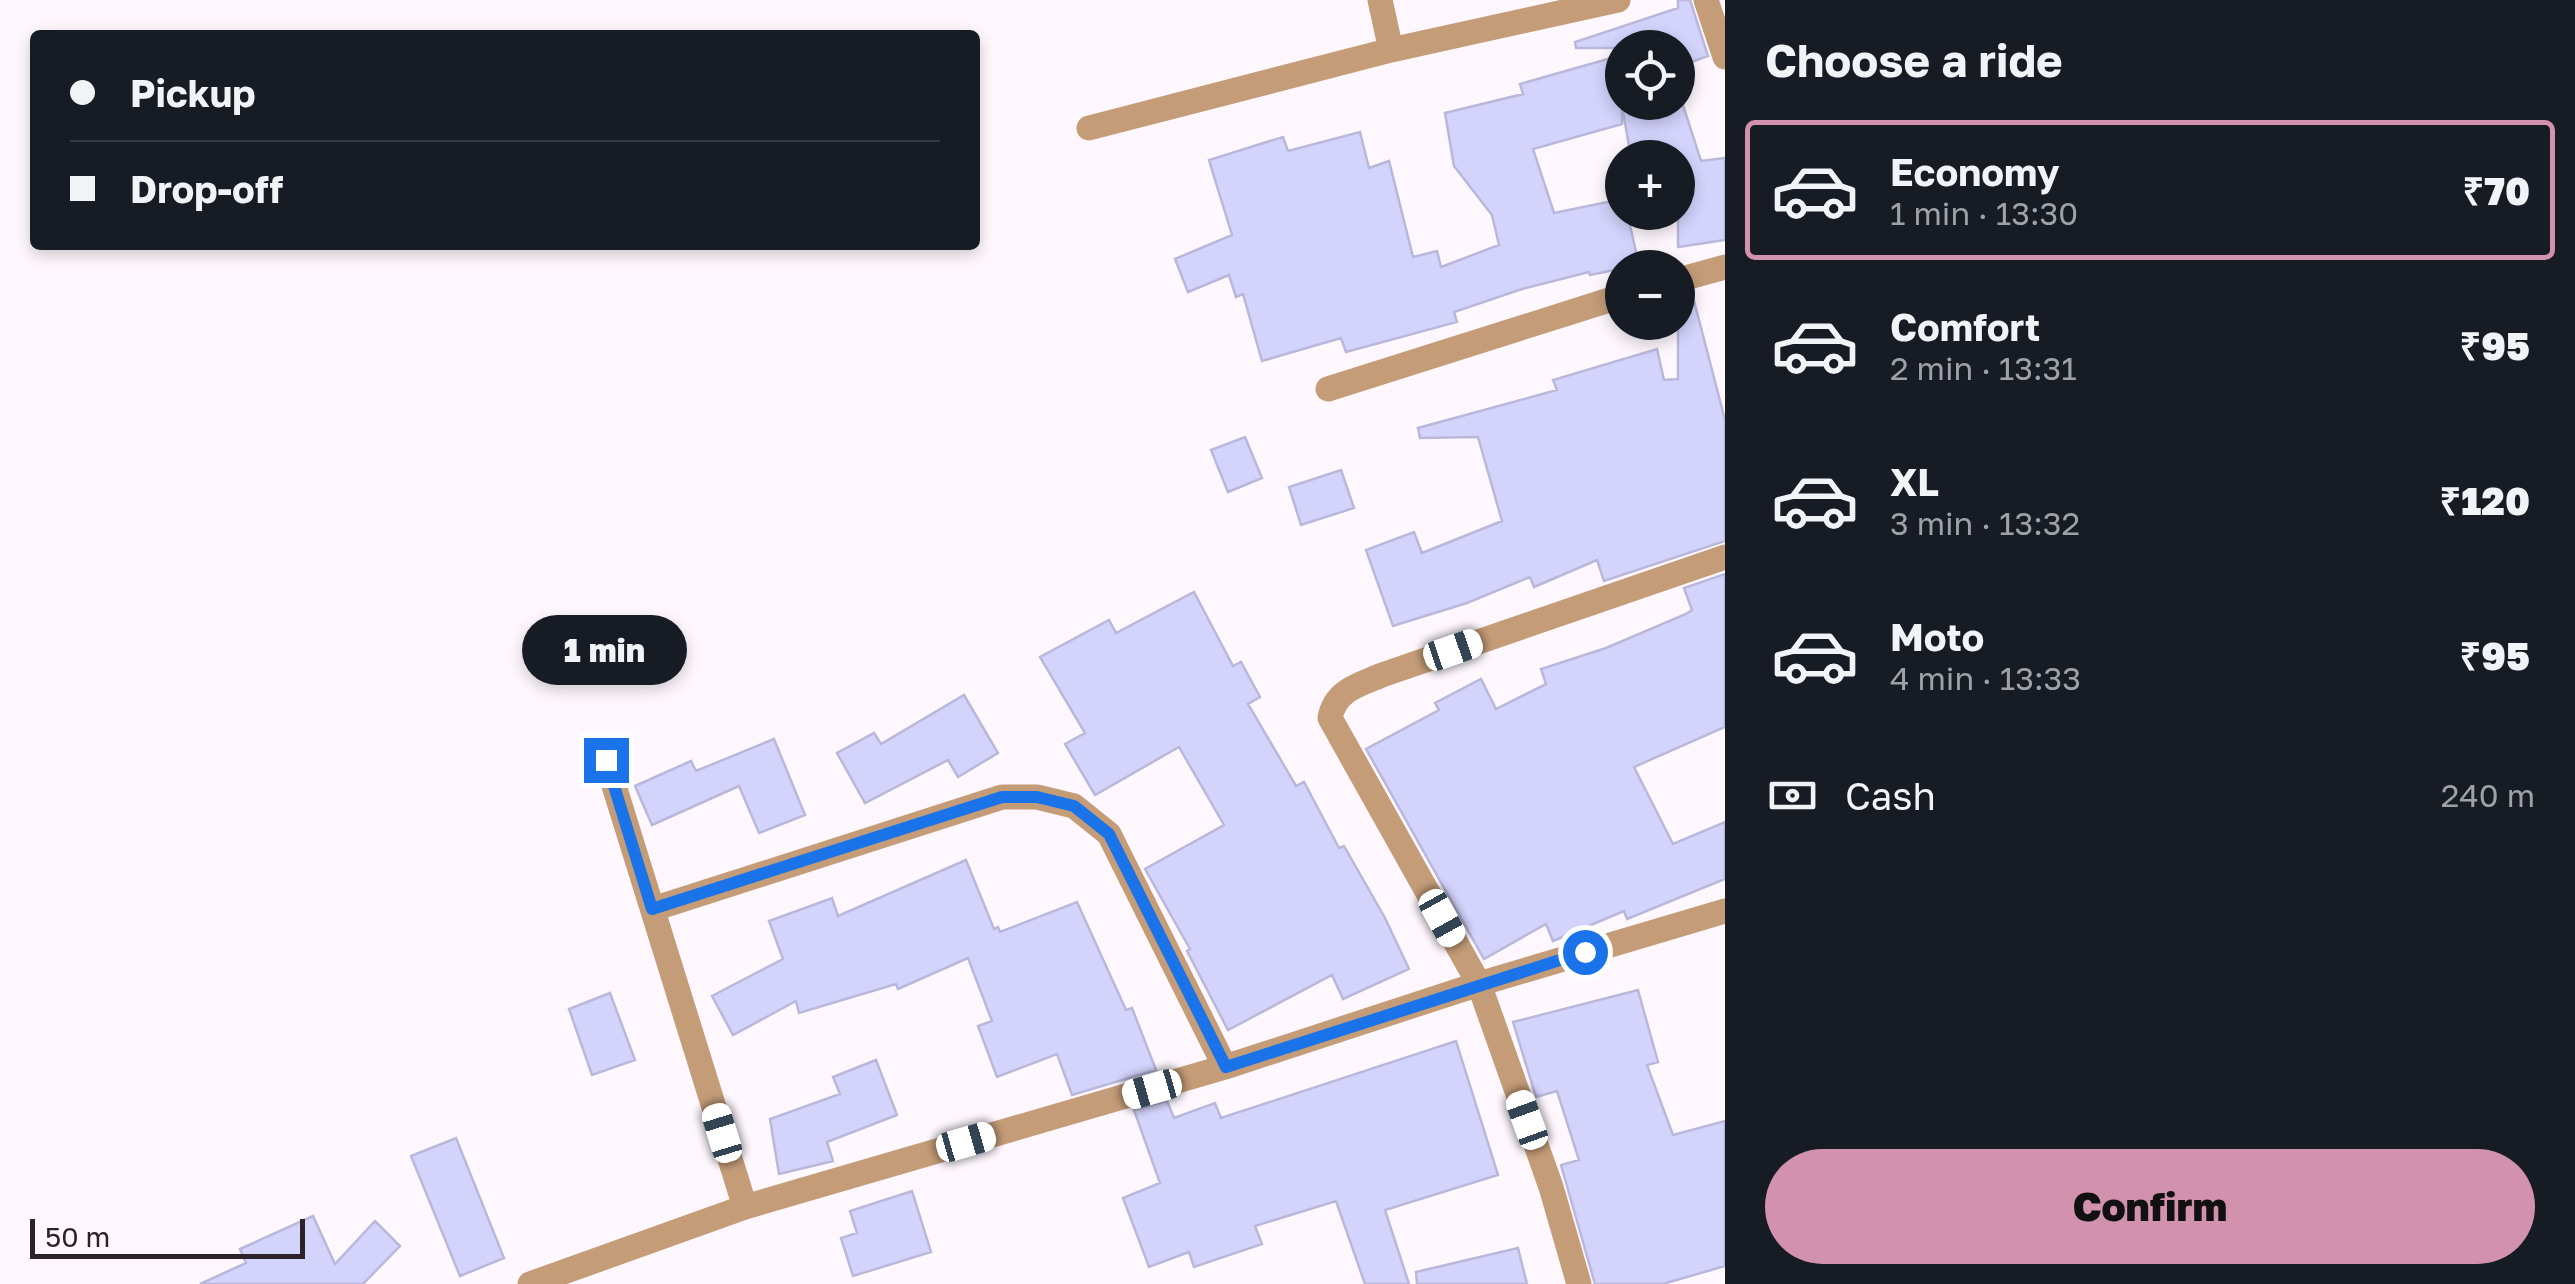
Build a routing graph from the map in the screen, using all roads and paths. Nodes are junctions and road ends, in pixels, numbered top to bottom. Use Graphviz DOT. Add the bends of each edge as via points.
graph roads {
  1 [pos="1380,0"];
  2 [pos="1618,0"];
  3 [pos="1706,0"];
  4 [pos="1390,50"];
  5 [pos="1725,57"];
  6 [pos="1090,128"];
  7 [pos="1725,267"];
  8 [pos="1695,275"];
  9 [pos="1605,301"];
  10 [pos="1328,389"];
  11 [pos="1725,557"];
  12 [pos="606,760"];
  13 [pos="652,909"];
  14 [pos="1725,911"];
  15 [pos="1479,984"];
  16 [pos="1226,1067"];
  17 [pos="745,1207"];
  18 [pos="530,1284"];
  19 [pos="1579,1284"];
  1 -- 4 [label="street"];
  2 -- 4 [label="street"];
  3 -- 5 [label="street"];
  4 -- 6 [label="street"];
  7 -- 8 [label="street"];
  9 -- 10 [label="street"];
  11 -- 15 [label="street" via="1382,675 1344,691 1332,705 1330,718"];
  12 -- 13 [label="street"];
  13 -- 16 [label="street" via="1002,797 1074,806 1109,834"];
  13 -- 17 [label="street"];
  14 -- 15 [label="street"];
  15 -- 16 [label="street"];
  15 -- 19 [label="street"];
  16 -- 17 [label="street"];
  17 -- 18 [label="street"];
}
